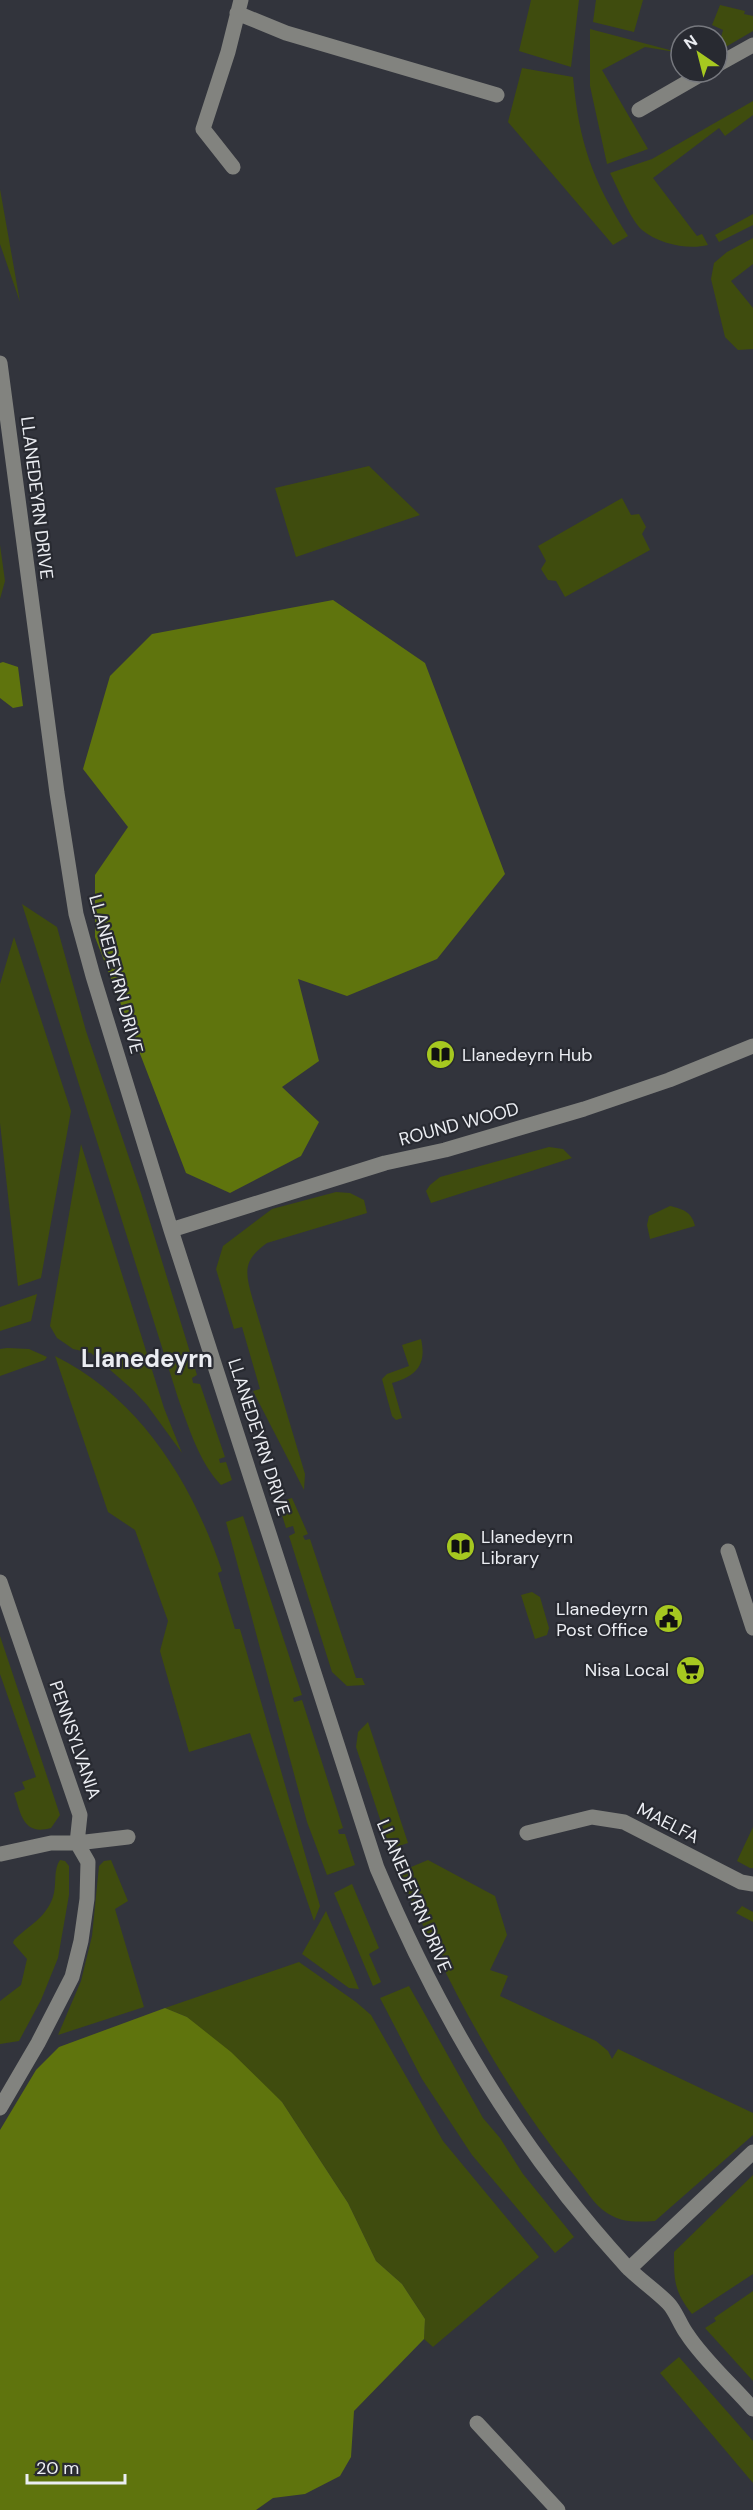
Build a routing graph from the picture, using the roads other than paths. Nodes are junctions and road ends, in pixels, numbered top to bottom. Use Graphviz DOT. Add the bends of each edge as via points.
graph roads {
  1 [pos="239,6"];
  2 [pos="753,45"];
  3 [pos="729,58"];
  4 [pos="684,84"];
  5 [pos="497,95"];
  6 [pos="639,110"];
  7 [pos="233,167"];
  8 [pos="0,363"];
  9 [pos="753,1046"];
  10 [pos="171,1230"];
  11 [pos="728,1551"];
  12 [pos="0,1582"];
  13 [pos="753,1628"];
  14 [pos="527,1833"];
  15 [pos="128,1837"];
  16 [pos="77,1843"];
  17 [pos="1,1854"];
  18 [pos="753,1884"];
  19 [pos="0,2108"];
  20 [pos="753,2152"];
  21 [pos="629,2268"];
  22 [pos="753,2409"];
  23 [pos="477,2423"];
  24 [pos="558,2510"];
  1 -- 5 [label="street" via="286,33"];
  1 -- 7 [label="street" via="203,129"];
  2 -- 3 [label="street"];
  4 -- 6 [label="street"];
  8 -- 10 [label="street, LLANEDEYRN DRIVE" via="76,915"];
  9 -- 10 [label="street, ROUND WOOD" via="584,1109 386,1163"];
  10 -- 21 [label="street, LLANEDEYRN DRIVE" via="358,1813 395,1909 483,2078 546,2169"];
  11 -- 13 [label="street"];
  12 -- 16 [label="street, PENNSYLVANIA" via="80,1815"];
  14 -- 18 [label="street, MAELFA" via="592,1817 624,1822"];
  15 -- 16 [label="street"];
  16 -- 17 [label="street" via="51,1843"];
  16 -- 19 [label="street, PENNSYLVANIA" via="88,1862 88,1881 72,1977"];
  20 -- 21 [label="street"];
  21 -- 22 [label="street, LLANEDEYRN DRIVE" via="670,2305 687,2336"];
  23 -- 24 [label="street"];
}
